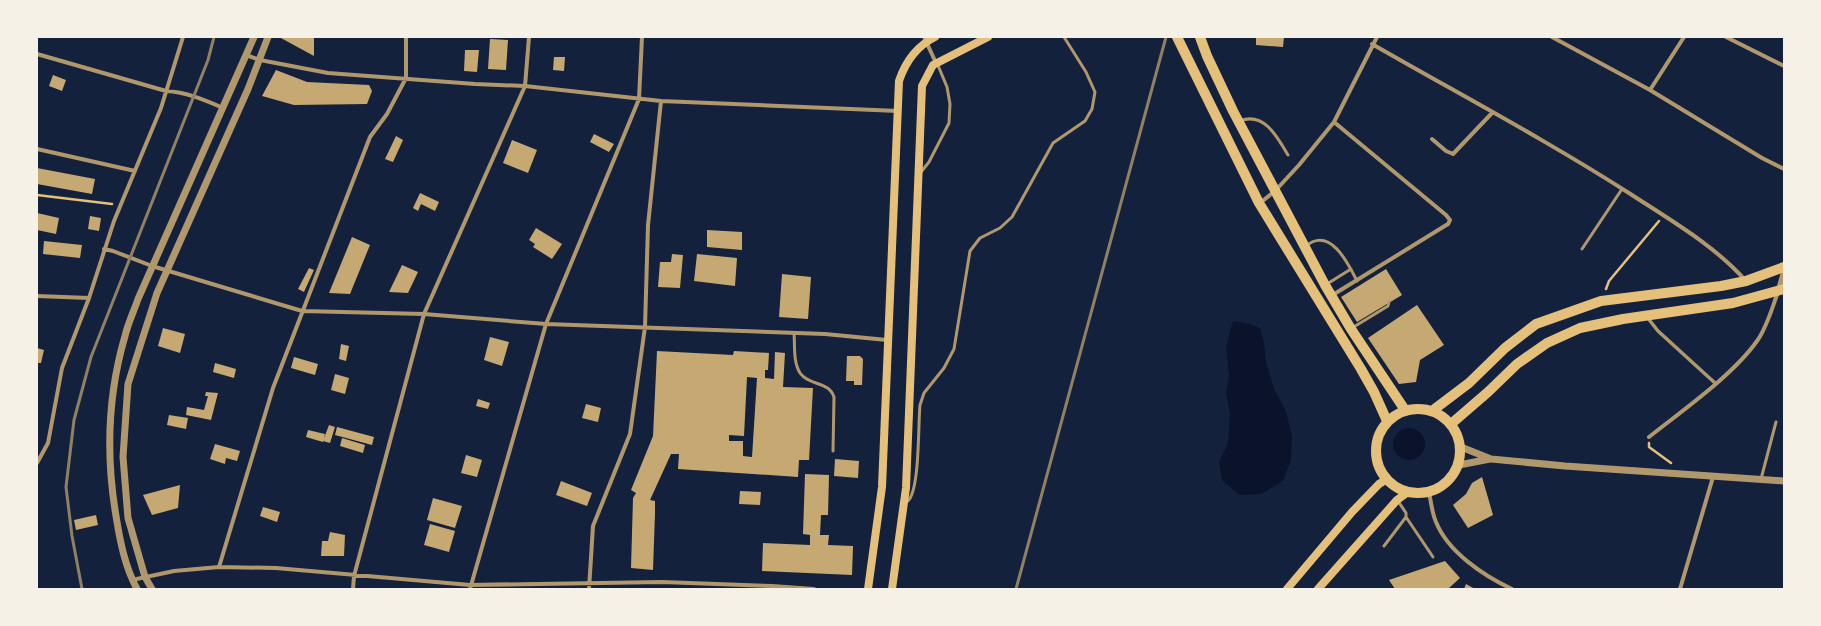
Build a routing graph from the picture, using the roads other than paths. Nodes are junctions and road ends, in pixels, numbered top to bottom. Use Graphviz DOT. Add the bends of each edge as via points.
graph roads {
  1 [pos="183,37"];
  2 [pos="254,37"];
  3 [pos="268,37"];
  4 [pos="406,37"];
  5 [pos="529,37"];
  6 [pos="642,37"];
  7 [pos="935,37"];
  8 [pos="988,37"];
  9 [pos="1064,37"];
  10 [pos="1177,37"];
  11 [pos="1200,37"];
  12 [pos="1377,37"];
  13 [pos="1552,37"];
  14 [pos="1684,37"];
  15 [pos="1726,37"];
  16 [pos="925,39"];
  17 [pos="1372,44"];
  18 [pos="37,54"];
  19 [pos="246,55"];
  20 [pos="260,60"];
  21 [pos="937,63"];
  22 [pos="1784,66"];
  23 [pos="406,78"];
  24 [pos="525,86"];
  25 [pos="1650,90"];
  26 [pos="166,91"];
  27 [pos="639,99"];
  28 [pos="661,101"];
  29 [pos="223,108"];
  30 [pos="898,110"];
  31 [pos="1492,113"];
  32 [pos="1238,121"];
  33 [pos="1334,122"];
  34 [pos="1432,139"];
  35 [pos="37,149"];
  36 [pos="1288,155"];
  37 [pos="1784,169"];
  38 [pos="135,171"];
  39 [pos="920,173"];
  40 [pos="1622,189"];
  41 [pos="1275,191"];
  42 [pos="1259,203"];
  43 [pos="1305,247"];
  44 [pos="104,249"];
  45 [pos="1582,249"];
  46 [pos="152,266"];
  47 [pos="1784,267"];
  48 [pos="167,270"];
  49 [pos="1351,270"];
  50 [pos="1784,274"];
  51 [pos="1357,281"];
  52 [pos="1746,281"];
  53 [pos="1325,285"];
  54 [pos="1782,290"];
  55 [pos="37,296"];
  56 [pos="1331,296"];
  57 [pos="89,298"];
  58 [pos="1390,302"];
  59 [pos="302,311"];
  60 [pos="424,314"];
  61 [pos="1646,316"];
  62 [pos="546,324"];
  63 [pos="645,327"];
  64 [pos="1351,329"];
  65 [pos="794,333"];
  66 [pos="887,340"];
  67 [pos="1715,383"];
  68 [pos="1405,410"];
  69 [pos="1432,410"];
  70 [pos="1387,422"];
  71 [pos="1776,422"];
  72 [pos="1451,424"];
  73 [pos="1649,437"];
  74 [pos="1461,447"];
  75 [pos="833,451"];
  76 [pos="1491,459"];
  77 [pos="37,463"];
  78 [pos="1459,465"];
  79 [pos="1713,477"];
  80 [pos="1387,479"];
  81 [pos="1761,479"];
  82 [pos="1784,481"];
  83 [pos="1408,492"];
  84 [pos="1429,492"];
  85 [pos="1397,500"];
  86 [pos="905,501"];
  87 [pos="1406,518"];
  88 [pos="1384,546"];
  89 [pos="1433,557"];
  90 [pos="219,567"];
  91 [pos="354,576"];
  92 [pos="145,577"];
  93 [pos="132,580"];
  94 [pos="589,583"];
  95 [pos="709,586"];
  96 [pos="470,587"];
  97 [pos="137,589"];
  98 [pos="152,589"];
  99 [pos="353,589"];
  100 [pos="589,589"];
  101 [pos="814,589"];
  102 [pos="868,589"];
  103 [pos="892,589"];
  104 [pos="1287,589"];
  105 [pos="1318,589"];
  106 [pos="1512,589"];
  107 [pos="1680,589"];
  1 -- 26 [label="street"];
  2 -- 19 [label="street"];
  3 -- 20 [label="street"];
  4 -- 23 [label="street"];
  5 -- 24 [label="street"];
  6 -- 27 [label="street"];
  7 -- 16 [label="main road"];
  8 -- 21 [label="main road"];
  9 -- 86 [label="lane" via="1086,72 1094,92 1092,110 1085,122 1053,143 1012,217 1000,228 980,238 970,251 954,349 944,368 924,393 920,404 916,479 911,498"];
  10 -- 42 [label="main road"];
  11 -- 32 [label="main road"];
  12 -- 17 [label="street"];
  13 -- 25 [label="street"];
  14 -- 25 [label="street"];
  15 -- 22 [label="street"];
  16 -- 21 [label="street"];
  16 -- 30 [label="main road" via="903,67 899,81"];
  17 -- 31 [label="street"];
  17 -- 33 [label="street"];
  18 -- 26 [label="street"];
  19 -- 20 [label="street"];
  19 -- 29 [label="street"];
  20 -- 23 [label="street" via="328,73"];
  20 -- 48 [label="street"];
  21 -- 39 [label="main road" via="922,86"];
  21 -- 39 [label="lane" via="947,87 950,104 949,123 929,162"];
  23 -- 24 [label="street"];
  23 -- 59 [label="street" via="387,114 370,137"];
  24 -- 27 [label="street"];
  24 -- 60 [label="street"];
  25 -- 37 [label="street"];
  26 -- 29 [label="street" via="176,91"];
  26 -- 38 [label="street"];
  27 -- 28 [label="street"];
  27 -- 62 [label="street"];
  28 -- 30 [label="street"];
  28 -- 63 [label="street" via="648,225"];
  29 -- 46 [label="street"];
  30 -- 66 [label="main road" via="893,260"];
  31 -- 34 [label="street" via="1453,154"];
  31 -- 40 [label="street" via="1583,163"];
  32 -- 36 [label="lane" via="1255,119 1265,124 1277,135"];
  32 -- 41 [label="main road"];
  33 -- 41 [label="street"];
  33 -- 51 [label="street" via="1450,220 1448,224 1371,275"];
  35 -- 38 [label="street"];
  38 -- 44 [label="street"];
  39 -- 86 [label="main road"];
  40 -- 45 [label="lane"];
  40 -- 52 [label="street" via="1674,222 1731,265"];
  41 -- 42 [label="street"];
  41 -- 43 [label="main road"];
  42 -- 70 [label="main road" via="1371,386"];
  43 -- 49 [label="lane" via="1316,239 1324,240 1336,248"];
  43 -- 53 [label="main road"];
  44 -- 46 [label="street"];
  44 -- 57 [label="street"];
  46 -- 48 [label="street"];
  46 -- 93 [label="street" via="125,336 116,374 112,418 111,487 119,533"];
  47 -- 52 [label="main road"];
  48 -- 59 [label="street"];
  48 -- 92 [label="street" via="157,293 128,384 123,457 128,518"];
  49 -- 51 [label="lane"];
  49 -- 53 [label="lane"];
  50 -- 54 [label="street"];
  51 -- 56 [label="street"];
  52 -- 69 [label="main road" via="1601,301 1536,324 1505,348 1468,383"];
  53 -- 56 [label="main road"];
  54 -- 61 [label="main road" via="1733,303"];
  54 -- 67 [label="street" via="1758,339 1744,357"];
  55 -- 57 [label="street"];
  56 -- 64 [label="main road"];
  57 -- 77 [label="street" via="62,368 48,443"];
  58 -- 64 [label="lane" via="1388,306"];
  59 -- 60 [label="street"];
  59 -- 90 [label="street" via="274,388"];
  60 -- 62 [label="street"];
  60 -- 91 [label="street"];
  61 -- 67 [label="street" via="1658,331"];
  61 -- 72 [label="main road" via="1580,328 1547,343 1517,364"];
  62 -- 63 [label="street"];
  62 -- 96 [label="street"];
  63 -- 65 [label="street"];
  63 -- 94 [label="street" via="630,434 593,526"];
  64 -- 68 [label="main road"];
  65 -- 66 [label="street"];
  65 -- 75 [label="lane" via="796,364 800,373 809,380 826,386 834,397"];
  66 -- 102 [label="main road" via="882,486"];
  67 -- 73 [label="street"];
  68 -- 69 [label="main road"];
  68 -- 70 [label="main road"];
  69 -- 72 [label="main road"];
  70 -- 80 [label="main road" via="1376,444 1376,457"];
  71 -- 81 [label="lane"];
  72 -- 74 [label="main road"];
  74 -- 76 [label="street"];
  74 -- 78 [label="main road"];
  76 -- 78 [label="street"];
  76 -- 79 [label="street"];
  78 -- 84 [label="main road" via="1450,479 1441,487"];
  79 -- 81 [label="street"];
  79 -- 107 [label="street"];
  80 -- 83 [label="main road" via="1396,487"];
  80 -- 104 [label="main road" via="1352,512"];
  81 -- 82 [label="street"];
  83 -- 84 [label="main road"];
  83 -- 85 [label="main road"];
  84 -- 106 [label="street" via="1436,523 1451,544 1468,563"];
  85 -- 87 [label="lane" via="1406,513"];
  85 -- 105 [label="main road"];
  86 -- 103 [label="main road"];
  87 -- 88 [label="lane"];
  87 -- 89 [label="lane"];
  90 -- 91 [label="street" via="276,568"];
  90 -- 92 [label="street"];
  91 -- 96 [label="street"];
  91 -- 99 [label="street"];
  92 -- 93 [label="street"];
  92 -- 98 [label="street"];
  93 -- 97 [label="street"];
  94 -- 95 [label="street" via="662,582"];
  94 -- 96 [label="street"];
  94 -- 100 [label="street"];
  95 -- 101 [label="street"];
}
